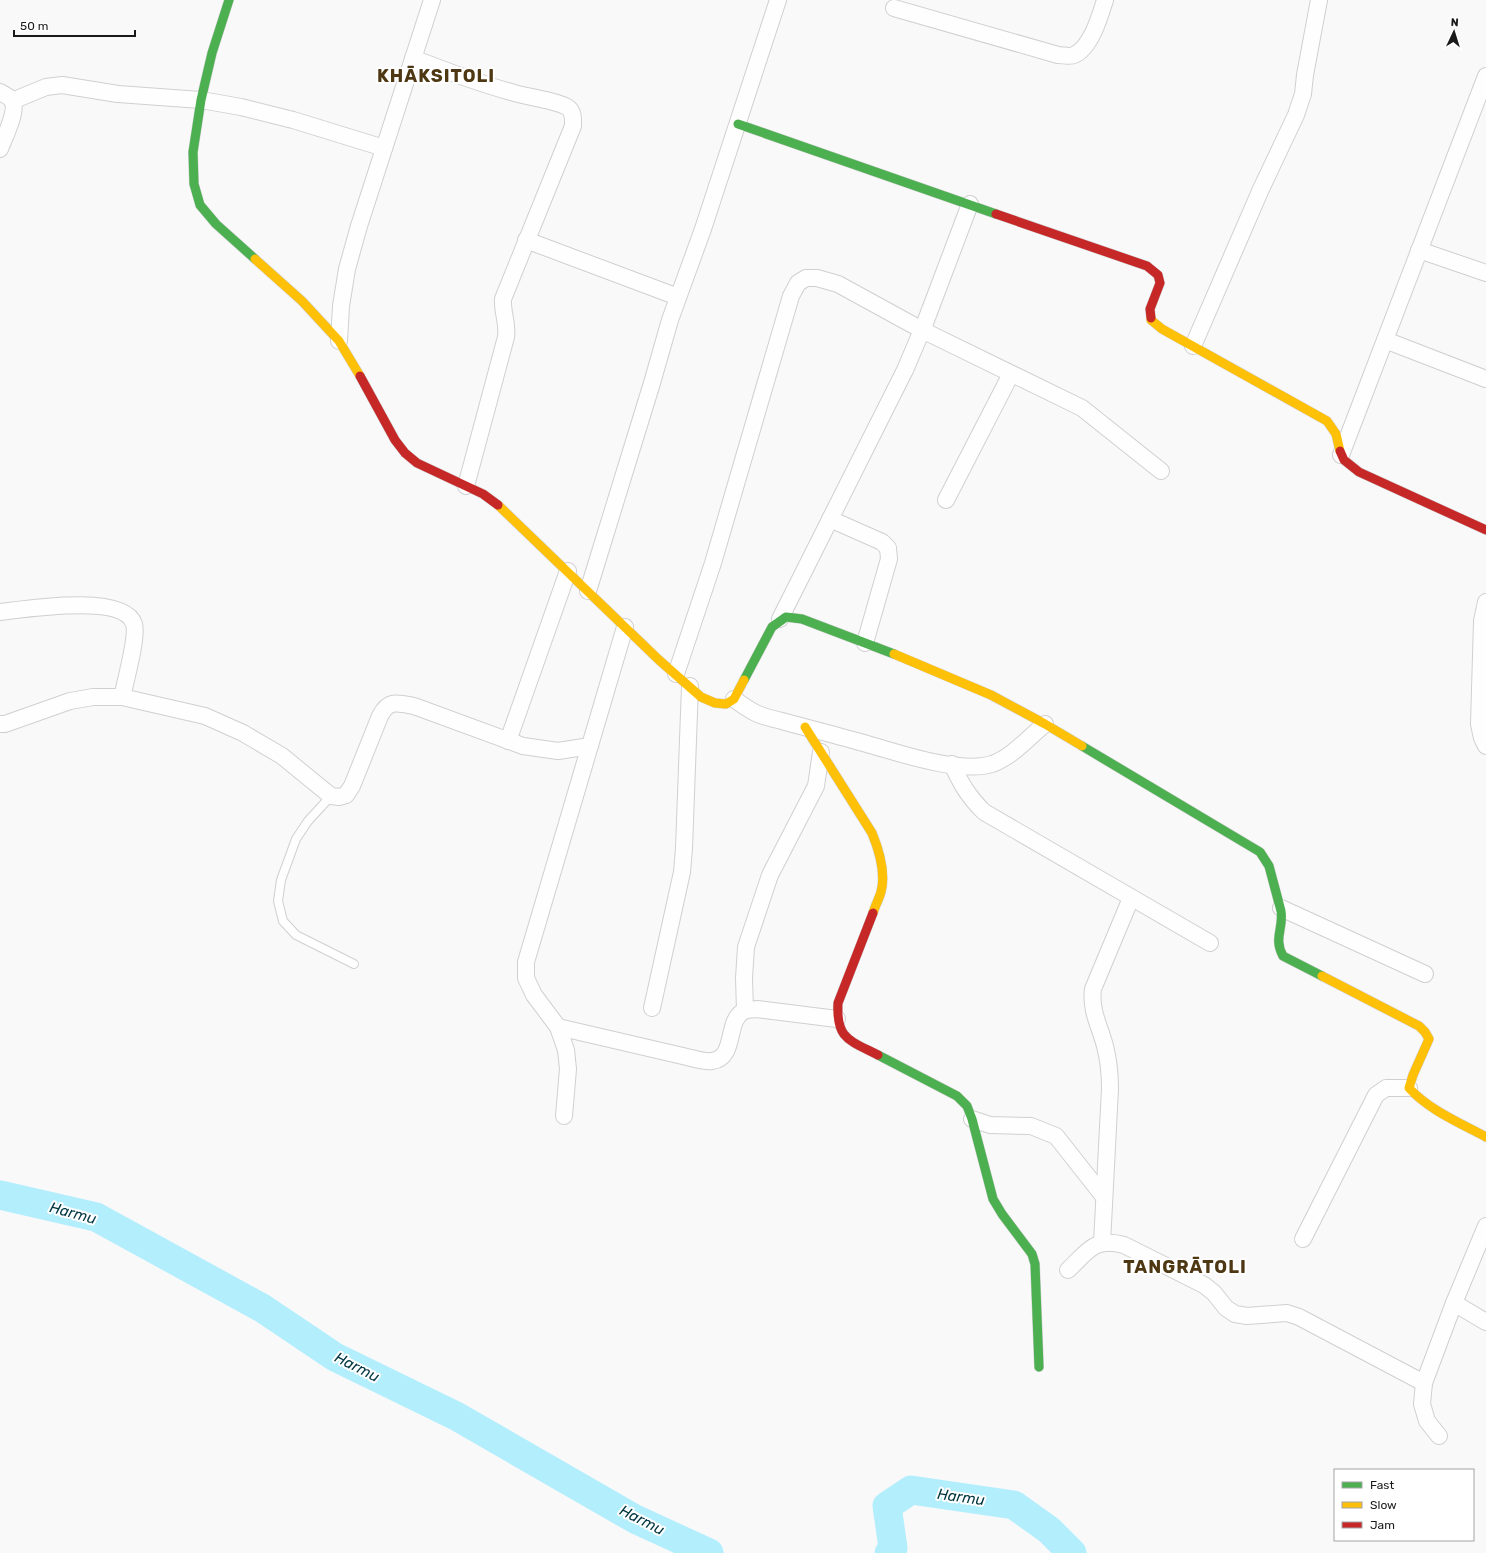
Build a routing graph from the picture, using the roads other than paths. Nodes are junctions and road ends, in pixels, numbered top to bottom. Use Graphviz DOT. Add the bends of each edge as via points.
graph roads {
  1 [pos="229,0"];
  2 [pos="432,0"];
  3 [pos="778,0"];
  4 [pos="1106,0"];
  5 [pos="1319,0"];
  6 [pos="894,8"];
  7 [pos="413,58"];
  8 [pos="1486,76"];
  9 [pos="6,97"];
  10 [pos="201,100"];
  11 [pos="738,124"];
  12 [pos="384,148"];
  13 [pos="0,149"];
  14 [pos="970,204"];
  15 [pos="526,240"];
  16 [pos="1420,250"];
  17 [pos="1486,273"];
  18 [pos="678,297"];
  19 [pos="922,330"];
  20 [pos="1385,340"];
  21 [pos="339,341"];
  22 [pos="1193,346"];
  23 [pos="1011,374"];
  24 [pos="1486,379"];
  25 [pos="1342,455"];
  26 [pos="1161,472"];
  27 [pos="466,486"];
  28 [pos="946,500"];
  29 [pos="830,519"];
  30 [pos="1486,530"];
  31 [pos="568,571"];
  32 [pos="588,591"];
  33 [pos="1486,602"];
  34 [pos="0,612"];
  35 [pos="780,619"];
  36 [pos="625,627"];
  37 [pos="865,643"];
  38 [pos="676,674"];
  39 [pos="690,686"];
  40 [pos="122,697"];
  41 [pos="734,699"];
  42 [pos="0,724"];
  43 [pos="1045,724"];
  44 [pos="805,727"];
  45 [pos="508,741"];
  46 [pos="590,746"];
  47 [pos="1486,746"];
  48 [pos="821,752"];
  49 [pos="952,764"];
  50 [pos="331,796"];
  51 [pos="1131,898"];
  52 [pos="1281,908"];
  53 [pos="1210,943"];
  54 [pos="354,964"];
  55 [pos="1425,974"];
  56 [pos="652,1008"];
  57 [pos="745,1010"];
  58 [pos="837,1019"];
  59 [pos="558,1027"];
  60 [pos="1409,1088"];
  61 [pos="564,1116"];
  62 [pos="972,1119"];
  63 [pos="1486,1137"];
  64 [pos="1104,1196"];
  65 [pos="1486,1226"];
  66 [pos="1303,1239"];
  67 [pos="1102,1243"];
  68 [pos="1068,1270"];
  69 [pos="1454,1303"];
  70 [pos="1486,1322"];
  71 [pos="1039,1367"];
  72 [pos="1424,1383"];
  73 [pos="1439,1436"];
  1 -- 10 [label="street" via="212,53"];
  2 -- 7 [label="street"];
  3 -- 11 [label="street"];
  4 -- 6 [label="street" via="1095,29 1084,47 1074,56 1058,55"];
  5 -- 22 [label="street" via="1303,94 1296,115"];
  7 -- 12 [label="street"];
  7 -- 15 [label="street" via="485,85 560,103 569,108 574,116 573,126"];
  8 -- 16 [label="street"];
  9 -- 10 [label="street" via="46,86 62,85 118,94"];
  9 -- 13 [label="street" via="14,108"];
  10 -- 12 [label="street" via="293,120"];
  10 -- 21 [label="street" via="193,152 194,184 200,205 216,224 302,301"];
  11 -- 14 [label="street"];
  11 -- 18 [label="street" via="704,229"];
  12 -- 21 [label="street" via="347,269 340,306"];
  14 -- 19 [label="street"];
  14 -- 22 [label="street" via="1147,266 1158,276 1160,283 1150,309 1150,320"];
  15 -- 18 [label="street"];
  15 -- 27 [label="street" via="503,299 502,306 507,322 506,337"];
  16 -- 17 [label="street"];
  16 -- 20 [label="street"];
  18 -- 32 [label="street"];
  19 -- 23 [label="street"];
  19 -- 29 [label="street" via="905,370"];
  19 -- 38 [label="street" via="838,284 817,278 806,278 798,283 791,296 713,563"];
  20 -- 24 [label="street"];
  20 -- 25 [label="street"];
  21 -- 27 [label="street" via="395,440 405,453 417,463"];
  22 -- 25 [label="street" via="1327,421 1336,429"];
  23 -- 26 [label="street" via="1082,408"];
  23 -- 28 [label="street"];
  25 -- 30 [label="street" via="1359,472"];
  27 -- 31 [label="street" via="484,494 499,505"];
  29 -- 35 [label="street"];
  29 -- 37 [label="street" via="882,542 888,548 889,559"];
  31 -- 32 [label="street"];
  31 -- 45 [label="street"];
  32 -- 36 [label="street"];
  33 -- 47 [label="street" via="1482,620 1479,724"];
  34 -- 40 [label="street" via="83,605 107,607 129,616 134,625 135,636"];
  35 -- 37 [label="street" via="790,616 802,619"];
  35 -- 41 [label="street" via="772,627"];
  36 -- 38 [label="street"];
  36 -- 46 [label="street"];
  37 -- 43 [label="street" via="962,682"];
  38 -- 39 [label="street"];
  39 -- 41 [label="street" via="701,696 715,703 726,704"];
  39 -- 56 [label="street" via="682,872"];
  40 -- 42 [label="street" via="93,697 70,701"];
  40 -- 50 [label="street" via="205,716 243,733 282,756"];
  41 -- 44 [label="street" via="754,713"];
  43 -- 49 [label="street" via="1002,759 991,764"];
  43 -- 52 [label="street" via="1260,852 1272,869 1275,892"];
  44 -- 48 [label="street"];
  44 -- 49 [label="street" via="910,756"];
  45 -- 46 [label="street" via="552,750"];
  45 -- 50 [label="street" via="414,706 398,703 388,705 380,716 352,786 346,795 339,798"];
  46 -- 59 [label="street" via="526,962 526,978 534,995"];
  48 -- 57 [label="street" via="816,786 770,875 746,947"];
  48 -- 58 [label="street" via="872,833 879,849 883,877 881,891 838,1003"];
  49 -- 51 [label="street" via="963,789 984,812"];
  50 -- 54 [label="lane" via="308,821 296,839 281,880 278,901 283,921 296,935"];
  51 -- 53 [label="street"];
  51 -- 64 [label="street" via="1093,989 1092,997 1093,1010 1110,1068"];
  52 -- 55 [label="street"];
  52 -- 60 [label="street" via="1282,919 1277,940 1278,949 1283,956 1419,1026 1425,1032 1429,1039 1411,1076"];
  57 -- 58 [label="street" via="757,1009"];
  57 -- 59 [label="street" via="735,1022 728,1047 722,1057 713,1061 687,1058"];
  58 -- 62 [label="street" via="840,1032 849,1040 957,1096 967,1106"];
  59 -- 61 [label="street" via="566,1050 568,1069"];
  60 -- 63 [label="street" via="1413,1094 1427,1103"];
  60 -- 66 [label="street" via="1386,1088 1376,1095"];
  62 -- 64 [label="street" via="990,1125 1031,1126 1056,1136"];
  62 -- 71 [label="street" via="993,1199 1032,1254 1035,1264"];
  64 -- 67 [label="street"];
  65 -- 69 [label="street"];
  67 -- 68 [label="street" via="1088,1250"];
  67 -- 72 [label="street" via="1124,1245 1204,1285 1235,1314 1247,1316 1287,1313 1299,1317"];
  69 -- 70 [label="street"];
  69 -- 72 [label="street"];
  72 -- 73 [label="street" via="1422,1404 1425,1416"];
}
